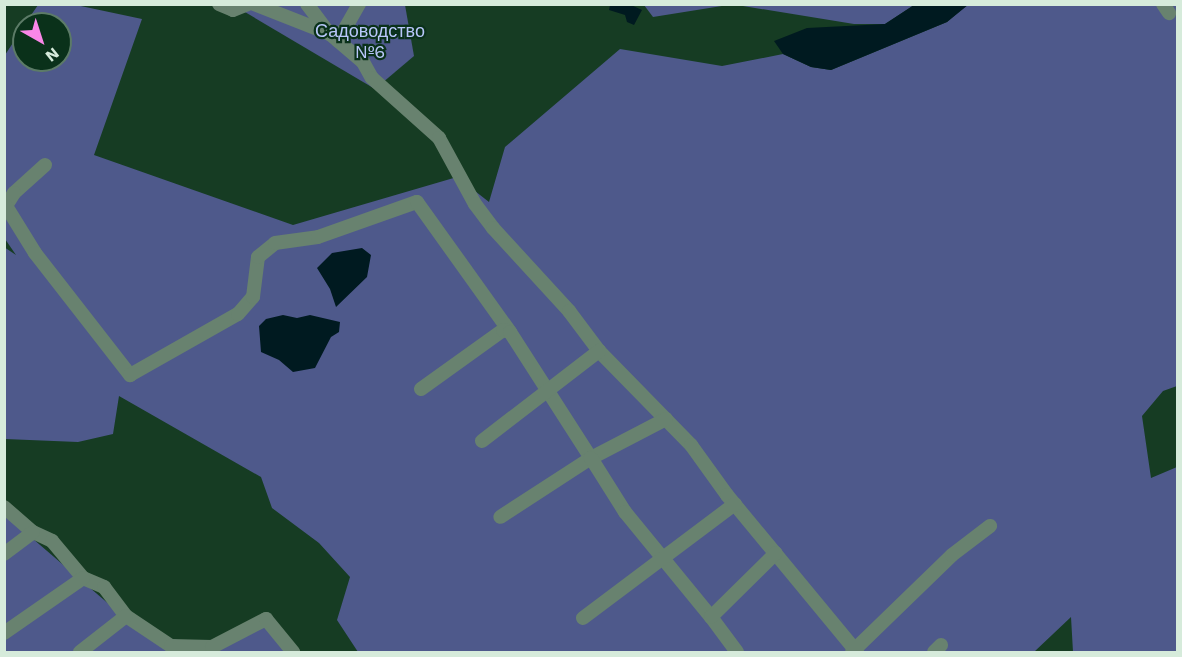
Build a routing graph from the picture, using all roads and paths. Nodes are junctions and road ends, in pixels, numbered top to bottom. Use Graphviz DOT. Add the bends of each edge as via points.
graph roads {
  1 [pos="219,4"];
  2 [pos="248,4"];
  3 [pos="254,4"];
  4 [pos="307,4"];
  5 [pos="359,4"];
  6 [pos="334,37"];
  7 [pos="45,165"];
  8 [pos="510,332"];
  9 [pos="599,351"];
  10 [pos="421,389"];
  11 [pos="549,392"];
  12 [pos="666,419"];
  13 [pos="482,441"];
  14 [pos="591,458"];
  15 [pos="735,504"];
  16 [pos="4,507"];
  17 [pos="500,517"];
  18 [pos="990,526"];
  19 [pos="33,532"];
  20 [pos="776,553"];
  21 [pos="4,554"];
  22 [pos="663,561"];
  23 [pos="83,578"];
  24 [pos="126,616"];
  25 [pos="711,617"];
  26 [pos="583,618"];
  27 [pos="4,633"];
  28 [pos="168,649"];
  29 [pos="284,650"];
  30 [pos="80,652"];
  31 [pos="737,652"];
  32 [pos="855,652"];
  1 -- 2 [label="lane" via="233,10"];
  3 -- 6 [label="lane"];
  4 -- 6 [label="lane"];
  5 -- 6 [label="lane"];
  6 -- 9 [label="lane" via="439,138 481,212 569,310"];
  7 -- 8 [label="lane" via="14,193 6,206 35,253 130,375 238,314 253,297 258,256 275,243 318,237 417,202"];
  8 -- 10 [label="lane" via="503,330"];
  8 -- 11 [label="lane"];
  9 -- 11 [label="lane"];
  9 -- 12 [label="lane"];
  11 -- 13 [label="lane"];
  11 -- 14 [label="lane"];
  12 -- 14 [label="lane"];
  12 -- 15 [label="lane"];
  14 -- 17 [label="lane"];
  14 -- 22 [label="lane" via="625,512"];
  15 -- 20 [label="lane"];
  15 -- 22 [label="lane"];
  16 -- 19 [label="lane"];
  18 -- 32 [label="lane" via="952,555"];
  19 -- 21 [label="lane"];
  19 -- 23 [label="lane" via="52,541"];
  20 -- 25 [label="lane"];
  20 -- 32 [label="lane"];
  22 -- 25 [label="lane"];
  22 -- 26 [label="lane"];
  23 -- 24 [label="lane" via="104,587"];
  23 -- 27 [label="lane"];
  24 -- 28 [label="lane"];
  24 -- 30 [label="lane"];
  25 -- 31 [label="lane"];
  28 -- 29 [label="lane" via="212,647 266,619"];
}
